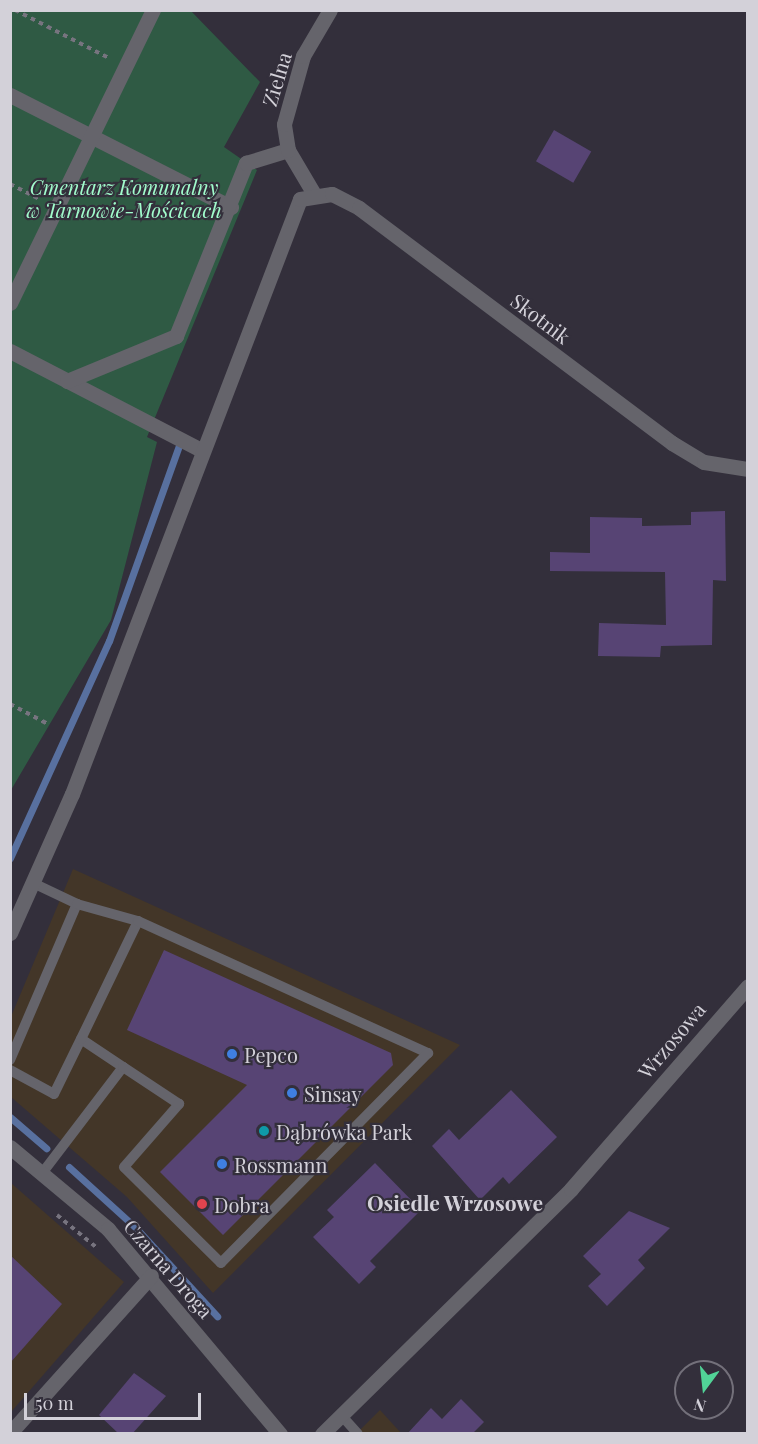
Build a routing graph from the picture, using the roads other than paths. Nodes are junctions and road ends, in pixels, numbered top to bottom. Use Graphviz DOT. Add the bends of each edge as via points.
graph roads {
  1 [pos="153,10"];
  2 [pos="330,10"];
  3 [pos="10,95"];
  4 [pos="93,136"];
  5 [pos="288,150"];
  6 [pos="314,194"];
  7 [pos="231,207"];
  8 [pos="10,303"];
  9 [pos="10,351"];
  10 [pos="67,381"];
  11 [pos="201,450"];
  12 [pos="747,470"];
  13 [pos="33,883"];
  14 [pos="77,904"];
  15 [pos="138,921"];
  16 [pos="10,933"];
  17 [pos="747,986"];
  18 [pos="81,1039"];
  19 [pos="10,1060"];
  20 [pos="123,1067"];
  21 [pos="10,1070"];
  22 [pos="10,1147"];
  23 [pos="43,1172"];
  24 [pos="151,1276"];
  25 [pos="341,1415"];
  26 [pos="10,1433"];
  27 [pos="280,1434"];
  28 [pos="322,1434"];
  29 [pos="358,1434"];
  1 -- 4 [label="street"];
  2 -- 5 [label="street, Zielna" via="303,56 284,124"];
  3 -- 4 [label="street"];
  4 -- 7 [label="street"];
  4 -- 8 [label="street"];
  5 -- 6 [label="street, Zielna"];
  5 -- 7 [label="street" via="246,163"];
  6 -- 11 [label="street" via="300,199"];
  6 -- 12 [label="street, Skotnik" via="332,194 359,208 672,443 704,462"];
  7 -- 10 [label="street" via="176,336"];
  9 -- 10 [label="street"];
  10 -- 11 [label="street"];
  11 -- 13 [label="street"];
  13 -- 14 [label="lane"];
  13 -- 16 [label="street"];
  14 -- 15 [label="lane"];
  14 -- 19 [label="lane"];
  15 -- 18 [label="lane"];
  15 -- 20 [label="lane" via="428,1053 221,1263 124,1167 179,1104"];
  17 -- 25 [label="street, Wrzosowa" via="570,1189"];
  18 -- 20 [label="lane"];
  18 -- 21 [label="lane" via="54,1094"];
  20 -- 23 [label="lane"];
  22 -- 23 [label="street, Czarna Droga"];
  23 -- 24 [label="street, Czarna Droga" via="108,1229"];
  24 -- 26 [label="street"];
  24 -- 27 [label="street, Czarna Droga"];
  25 -- 28 [label="street, Wrzosowa"];
  25 -- 29 [label="lane"];
}
